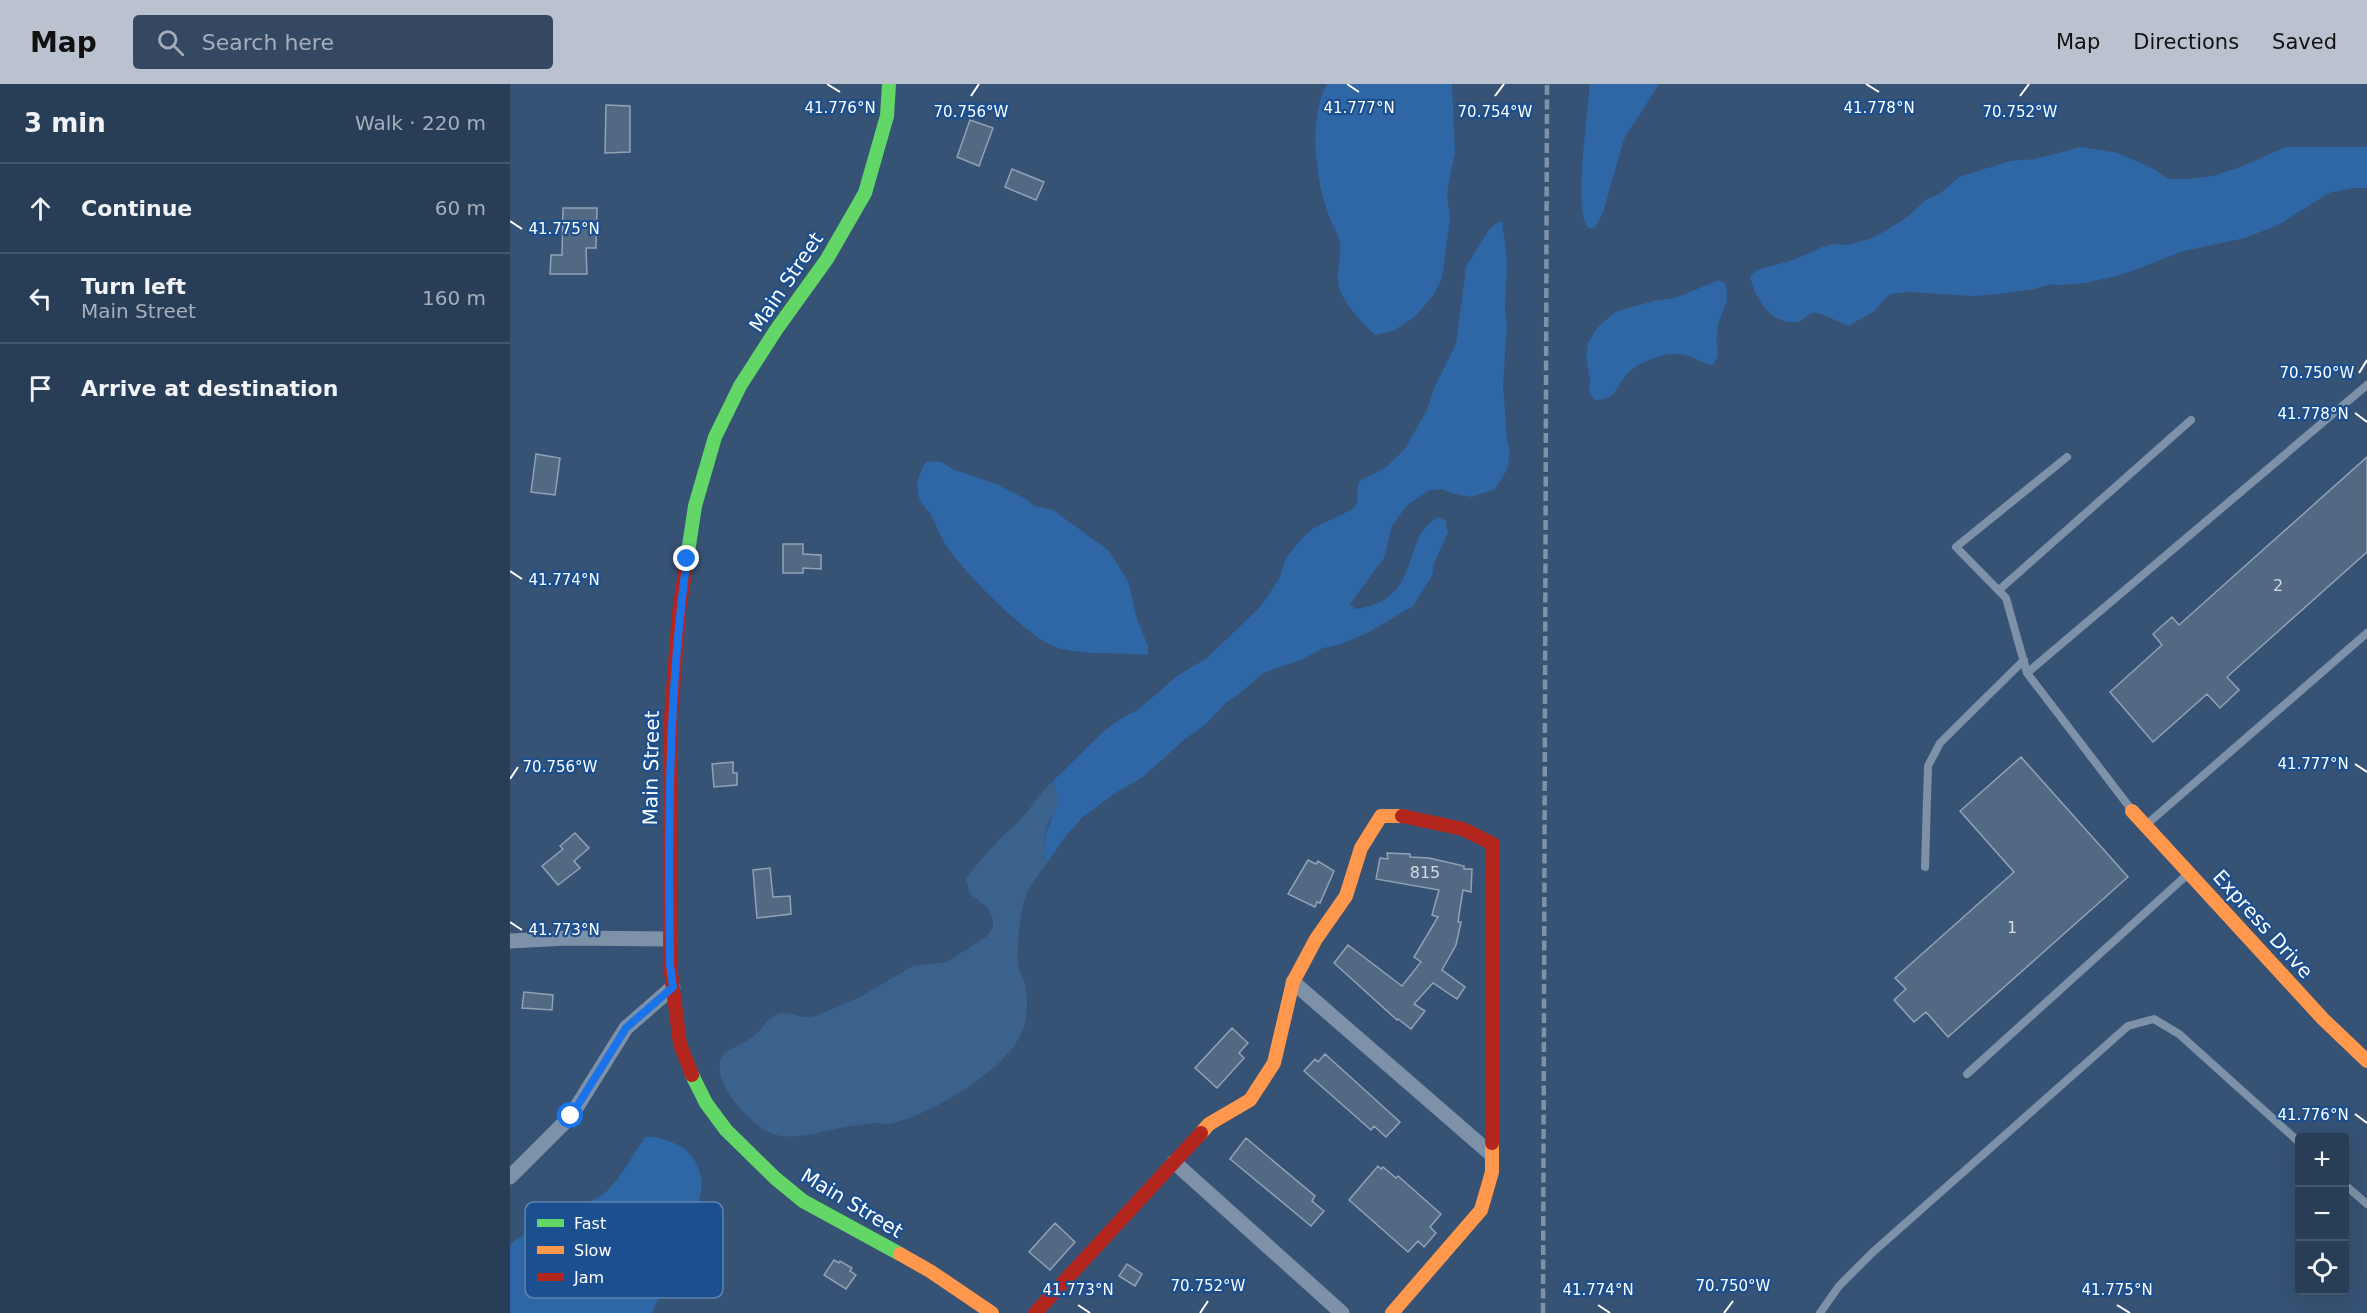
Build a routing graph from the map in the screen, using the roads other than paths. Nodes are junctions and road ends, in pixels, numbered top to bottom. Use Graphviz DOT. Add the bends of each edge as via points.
graph roads {
  1 [pos="889,84"];
  2 [pos="2367,385"];
  3 [pos="2191,420"];
  4 [pos="2067,456"];
  5 [pos="1999,590"];
  6 [pos="2367,633"];
  7 [pos="2024,660"];
  8 [pos="2027,673"];
  9 [pos="2132,811"];
  10 [pos="2146,826"];
  11 [pos="1926,867"];
  12 [pos="2189,873"];
  13 [pos="670,939"];
  14 [pos="510,942"];
  15 [pos="1293,982"];
  16 [pos="673,987"];
  17 [pos="2367,1061"];
  18 [pos="1967,1074"];
  19 [pos="2295,1138"];
  20 [pos="1491,1154"];
  21 [pos="1174,1162"];
  22 [pos="510,1177"];
  23 [pos="2347,1187"];
  24 [pos="2367,1204"];
  25 [pos="992,1313"];
  26 [pos="1035,1313"];
  27 [pos="1342,1313"];
  28 [pos="1392,1313"];
  29 [pos="1820,1313"];
  1 -- 13 [label="street, Main Street" via="887,116 866,193 827,259 740,386 715,437 694,506 671,717"];
  2 -- 8 [label="lane"];
  3 -- 5 [label="lane"];
  4 -- 5 [label="lane" via="1956,547"];
  5 -- 7 [label="lane" via="2006,598"];
  6 -- 10 [label="lane"];
  7 -- 8 [label="lane"];
  7 -- 11 [label="lane" via="1940,743 1928,766"];
  8 -- 9 [label="lane"];
  9 -- 10 [label="street, Express Drive"];
  10 -- 12 [label="street, Express Drive"];
  12 -- 17 [label="street, Express Drive" via="2323,1019"];
  12 -- 18 [label="lane"];
  13 -- 14 [label="street"];
  13 -- 16 [label="street, Main Street"];
  15 -- 20 [label="street"];
  15 -- 20 [label="street" via="1346,896 1361,848 1381,816 1406,816 1463,829 1493,844"];
  15 -- 21 [label="street" via="1274,1063 1250,1100 1209,1124"];
  16 -- 22 [label="street" via="626,1028 571,1116"];
  16 -- 25 [label="street, Main Street" via="680,1044 706,1103 726,1130 803,1201 930,1271"];
  19 -- 29 [label="lane" via="2179,1034 2154,1019 2128,1026 1874,1252 1839,1286"];
  20 -- 28 [label="street" via="1492,1172 1481,1210"];
  21 -- 26 [label="street"];
  21 -- 27 [label="street"];
  23 -- 24 [label="lane"];
}
